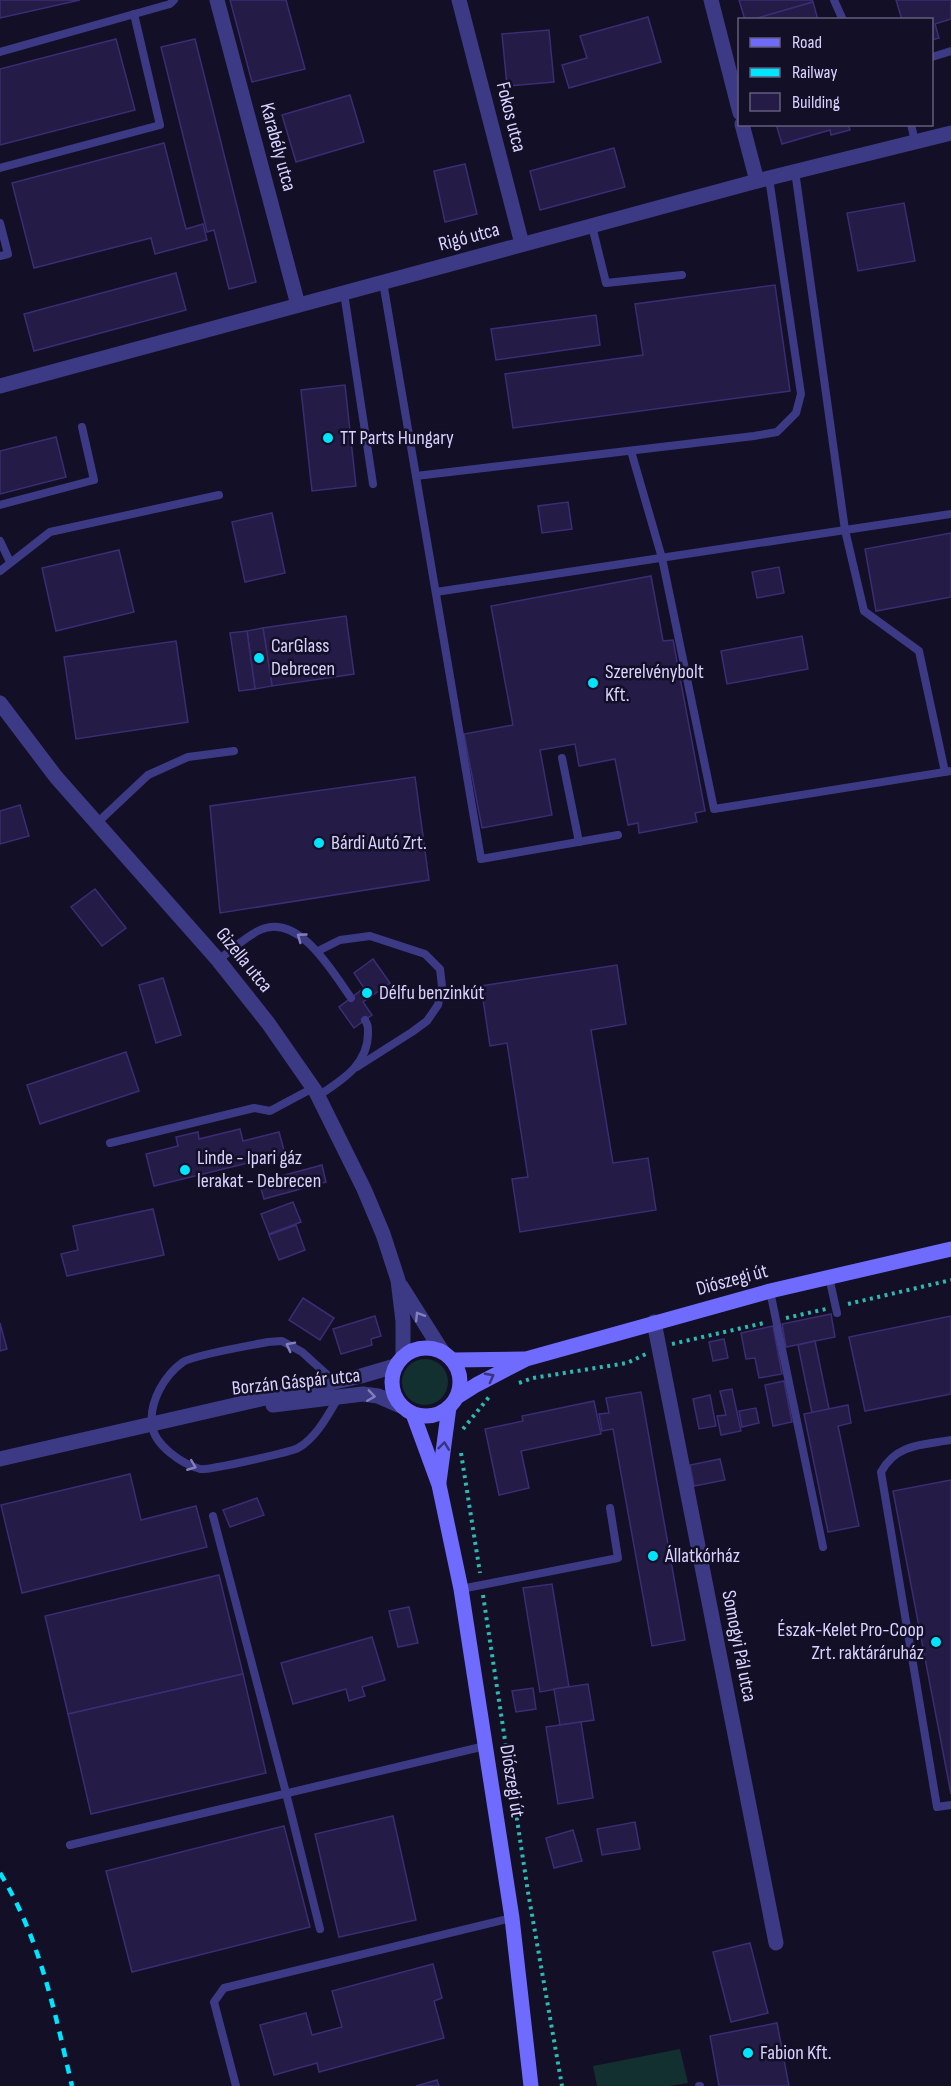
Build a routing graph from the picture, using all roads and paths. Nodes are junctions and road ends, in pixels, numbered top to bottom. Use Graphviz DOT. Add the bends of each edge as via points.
graph roads {
  1 [pos="174,0"];
  2 [pos="217,0"];
  3 [pos="459,0"];
  4 [pos="711,0"];
  5 [pos="834,0"];
  6 [pos="134,14"];
  7 [pos="842,18"];
  8 [pos="951,51"];
  9 [pos="0,52"];
  10 [pos="933,57"];
  11 [pos="738,105"];
  12 [pos="743,126"];
  13 [pos="911,126"];
  14 [pos="951,133"];
  15 [pos="915,142"];
  16 [pos="0,168"];
  17 [pos="795,171"];
  18 [pos="763,179"];
  19 [pos="0,223"];
  20 [pos="592,226"];
  21 [pos="522,244"];
  22 [pos="0,256"];
  23 [pos="682,275"];
  24 [pos="383,282"];
  25 [pos="344,293"];
  26 [pos="298,305"];
  27 [pos="0,386"];
  28 [pos="82,427"];
  29 [pos="631,451"];
  30 [pos="416,476"];
  31 [pos="373,484"];
  32 [pos="219,495"];
  33 [pos="0,505"];
  34 [pos="951,514"];
  35 [pos="845,530"];
  36 [pos="0,541"];
  37 [pos="662,558"];
  38 [pos="10,562"];
  39 [pos="0,571"];
  40 [pos="435,592"];
  41 [pos="0,704"];
  42 [pos="234,751"];
  43 [pos="562,758"];
  44 [pos="948,772"];
  45 [pos="97,823"];
  46 [pos="618,835"];
  47 [pos="579,842"];
  48 [pos="318,951"];
  49 [pos="218,960"];
  50 [pos="351,998"];
  51 [pos="365,1020"];
  52 [pos="357,1068"];
  53 [pos="316,1092"];
  54 [pos="110,1143"];
  55 [pos="951,1249"];
  56 [pos="830,1277"];
  57 [pos="398,1280"];
  58 [pos="770,1291"];
  59 [pos="837,1313"];
  60 [pos="654,1322"];
  61 [pos="447,1355"];
  62 [pos="526,1359"];
  63 [pos="399,1361"];
  64 [pos="337,1390"];
  65 [pos="453,1402"];
  66 [pos="407,1410"];
  67 [pos="152,1426"];
  68 [pos="951,1440"];
  69 [pos="0,1459"];
  70 [pos="439,1485"];
  71 [pos="610,1508"];
  72 [pos="213,1516"];
  73 [pos="823,1547"];
  74 [pos="461,1589"];
  75 [pos="485,1746"];
  76 [pos="286,1793"];
  77 [pos="951,1805"];
  78 [pos="69,1845"];
  79 [pos="513,1918"];
  80 [pos="320,1929"];
  81 [pos="776,1943"];
  82 [pos="236,2086"];
  83 [pos="531,2086"];
  1 -- 6 [label="lane"];
  2 -- 26 [label="street, Karabély utca"];
  3 -- 21 [label="street, Fokos utca"];
  4 -- 11 [label="street"];
  5 -- 7 [label="lane"];
  6 -- 9 [label="lane"];
  6 -- 16 [label="lane" via="160,125"];
  8 -- 10 [label="lane"];
  12 -- 18 [label="street"];
  13 -- 15 [label="lane"];
  14 -- 15 [label="street, Rigó utca"];
  15 -- 17 [label="street, Rigó utca"];
  17 -- 18 [label="street, Rigó utca"];
  17 -- 35 [label="lane"];
  18 -- 20 [label="street, Rigó utca"];
  18 -- 29 [label="lane" via="801,394 796,413 777,432"];
  19 -- 22 [label="lane" via="8,254"];
  20 -- 21 [label="street, Rigó utca"];
  20 -- 23 [label="lane" via="606,283"];
  21 -- 24 [label="street, Rigó utca"];
  24 -- 25 [label="street, Rigó utca"];
  24 -- 30 [label="lane"];
  25 -- 26 [label="street, Rigó utca"];
  25 -- 31 [label="lane"];
  26 -- 27 [label="street, Rigó utca"];
  28 -- 33 [label="lane" via="94,480"];
  29 -- 30 [label="lane"];
  29 -- 37 [label="lane"];
  30 -- 40 [label="lane"];
  32 -- 38 [label="lane" via="50,532"];
  34 -- 35 [label="lane"];
  35 -- 37 [label="lane"];
  35 -- 44 [label="lane" via="864,611 919,651"];
  36 -- 38 [label="lane"];
  37 -- 40 [label="lane"];
  37 -- 44 [label="lane" via="714,809"];
  38 -- 39 [label="lane"];
  40 -- 47 [label="lane" via="481,859"];
  41 -- 45 [label="street, Gizella utca"];
  42 -- 45 [label="lane" via="188,757 148,775"];
  43 -- 47 [label="lane"];
  45 -- 49 [label="street, Gizella utca"];
  46 -- 47 [label="lane"];
  48 -- 49 [label="lane, one-way" via="298,934 276,927 262,929"];
  48 -- 50 [label="lane"];
  48 -- 52 [label="lane" via="340,940 370,936 425,954 440,969 438,1005 427,1021"];
  49 -- 53 [label="street, Gizella utca"];
  51 -- 52 [label="lane" via="368,1045"];
  52 -- 53 [label="lane"];
  53 -- 54 [label="lane" via="270,1111 254,1108"];
  53 -- 57 [label="street, Gizella utca" via="364,1189"];
  55 -- 56 [label="main road, Diószegi út"];
  56 -- 58 [label="main road, Diószegi út"];
  56 -- 59 [label="lane"];
  61 -- 57 [label="street, Gizella utca, one-way"];
  57 -- 63 [label="street, Gizella utca" via="403,1321"];
  58 -- 60 [label="main road, Diószegi út"];
  58 -- 73 [label="lane"];
  60 -- 62 [label="main road, Diószegi út"];
  60 -- 81 [label="street, Somogyi Pál utca"];
  61 -- 62 [label="main road, Diószegi út"];
  61 -- 63 [label="main road" via="429,1347 416,1348"];
  61 -- 65 [label="main road" via="459,1372 460,1385"];
  65 -- 62 [label="main road, Diószegi út, one-way" via="476,1384"];
  63 -- 64 [label="street, Borzán Gáspár utca"];
  63 -- 66 [label="main road" via="392,1387"];
  64 -- 66 [label="street, Borzán Gáspár utca, one-way" via="378,1396"];
  64 -- 67 [label="street, Borzán Gáspár utca"];
  67 -- 64 [label="lane, one-way" via="164,1447 180,1461 203,1470 298,1448 316,1432"];
  64 -- 67 [label="lane, one-way" via="302,1353 282,1341 268,1342 185,1361 165,1379 154,1406"];
  65 -- 66 [label="main road" via="432,1415"];
  70 -- 65 [label="main road, Diószegi út, one-way"];
  66 -- 70 [label="main road, Diószegi út"];
  67 -- 69 [label="street, Borzán Gáspár utca"];
  68 -- 77 [label="lane" via="905,1448 888,1460 881,1472 937,1807"];
  70 -- 74 [label="main road, Diószegi út"];
  71 -- 74 [label="lane" via="618,1558"];
  72 -- 76 [label="lane"];
  74 -- 75 [label="main road, Diószegi út"];
  75 -- 76 [label="lane"];
  75 -- 79 [label="main road, Diószegi út"];
  76 -- 78 [label="lane"];
  76 -- 80 [label="lane"];
  79 -- 82 [label="lane" via="224,1988 214,2002"];
  79 -- 83 [label="main road, Diószegi út"];
}
